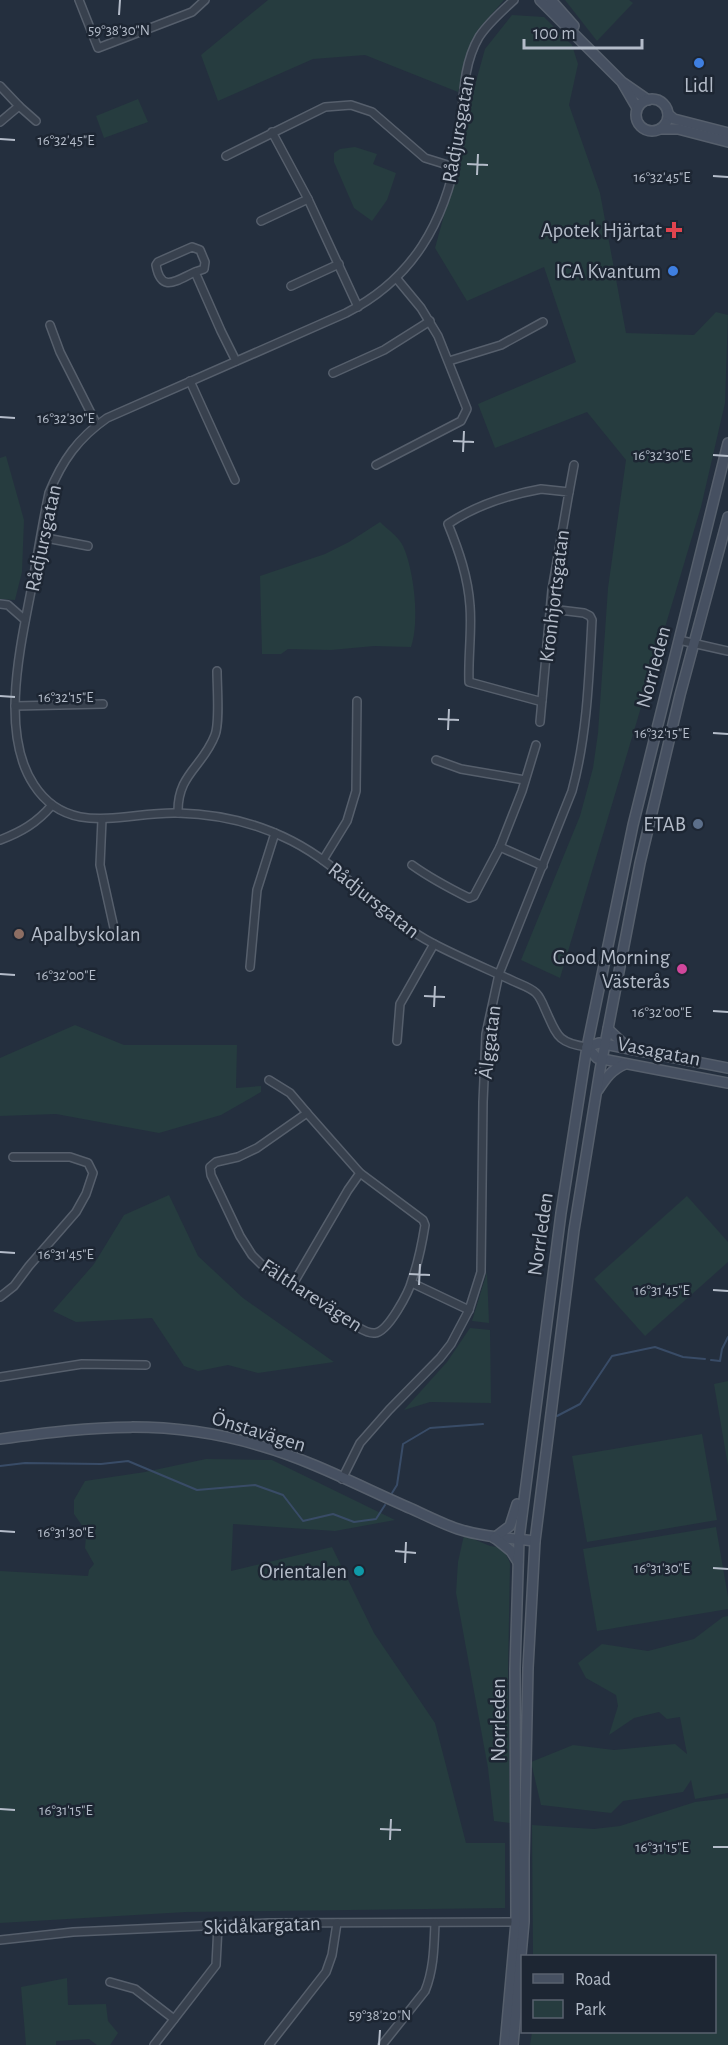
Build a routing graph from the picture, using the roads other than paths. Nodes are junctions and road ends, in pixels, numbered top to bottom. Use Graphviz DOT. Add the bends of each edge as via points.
graph roads {
  1 [pos="79,0"];
  2 [pos="205,0"];
  3 [pos="514,0"];
  4 [pos="540,0"];
  5 [pos="552,0"];
  6 [pos="583,42"];
  7 [pos="622,82"];
  8 [pos="0,86"];
  9 [pos="648,100"];
  10 [pos="19,106"];
  11 [pos="637,108"];
  12 [pos="668,114"];
  13 [pos="0,122"];
  14 [pos="36,122"];
  15 [pos="661,129"];
  16 [pos="272,132"];
  17 [pos="728,133"];
  18 [pos="728,142"];
  19 [pos="226,156"];
  20 [pos="453,167"];
  21 [pos="308,199"];
  22 [pos="261,221"];
  23 [pos="339,264"];
  24 [pos="195,272"];
  25 [pos="397,279"];
  26 [pos="291,286"];
  27 [pos="358,307"];
  28 [pos="430,321"];
  29 [pos="543,322"];
  30 [pos="50,325"];
  31 [pos="236,361"];
  32 [pos="449,361"];
  33 [pos="333,373"];
  34 [pos="190,381"];
  35 [pos="97,425"];
  36 [pos="728,443"];
  37 [pos="376,465"];
  38 [pos="574,465"];
  39 [pos="235,480"];
  40 [pos="569,492"];
  41 [pos="728,517"];
  42 [pos="40,537"];
  43 [pos="88,546"];
  44 [pos="0,604"];
  45 [pos="551,609"];
  46 [pos="25,620"];
  47 [pos="679,640"];
  48 [pos="694,643"];
  49 [pos="728,651"];
  50 [pos="217,671"];
  51 [pos="542,700"];
  52 [pos="357,701"];
  53 [pos="103,704"];
  54 [pos="15,706"];
  55 [pos="540,722"];
  56 [pos="536,745"];
  57 [pos="436,760"];
  58 [pos="525,780"];
  59 [pos="52,805"];
  60 [pos="178,813"];
  61 [pos="102,819"];
  62 [pos="275,833"];
  63 [pos="0,840"];
  64 [pos="500,847"];
  65 [pos="323,860"];
  66 [pos="412,865"];
  67 [pos="543,866"];
  68 [pos="114,928"];
  69 [pos="434,944"];
  70 [pos="250,967"];
  71 [pos="499,974"];
  72 [pos="608,1029"];
  73 [pos="397,1041"];
  74 [pos="604,1044"];
  75 [pos="587,1047"];
  76 [pos="629,1048"];
  77 [pos="602,1059"];
  78 [pos="625,1064"];
  79 [pos="728,1068"];
  80 [pos="269,1080"];
  81 [pos="728,1083"];
  82 [pos="595,1095"];
  83 [pos="307,1113"];
  84 [pos="13,1157"];
  85 [pos="360,1173"];
  86 [pos="412,1283"];
  87 [pos="293,1284"];
  88 [pos="0,1297"];
  89 [pos="469,1310"];
  90 [pos="146,1365"];
  91 [pos="0,1377"];
  92 [pos="0,1440"];
  93 [pos="342,1479"];
  94 [pos="524,1488"];
  95 [pos="494,1538"];
  96 [pos="519,1539"];
  97 [pos="535,1541"];
  98 [pos="518,1562"];
  99 [pos="520,1922"];
  100 [pos="337,1923"];
  101 [pos="435,1923"];
  102 [pos="218,1926"];
  103 [pos="0,1940"];
  104 [pos="110,1982"];
  105 [pos="174,2019"];
  106 [pos="154,2045"];
  107 [pos="269,2045"];
  108 [pos="382,2045"];
  109 [pos="506,2045"];
  110 [pos="513,2045"];
  1 -- 2 [label="street" via="98,48 192,12"];
  3 -- 20 [label="street, Rådjursgatan" via="479,37 472,54"];
  4 -- 6 [label="main road"];
  5 -- 6 [label="main road"];
  6 -- 7 [label="main road"];
  7 -- 9 [label="main road"];
  7 -- 11 [label="main road"];
  8 -- 10 [label="street"];
  9 -- 11 [label="main road"];
  9 -- 12 [label="main road" via="663,103"];
  10 -- 13 [label="street"];
  10 -- 14 [label="street"];
  11 -- 15 [label="main road" via="636,122 643,129"];
  12 -- 15 [label="main road"];
  12 -- 17 [label="main road"];
  15 -- 18 [label="main road" via="678,129"];
  16 -- 19 [label="street"];
  16 -- 20 [label="street" via="325,107 351,105 372,112 425,158"];
  16 -- 21 [label="street"];
  20 -- 25 [label="street, Rådjursgatan" via="434,224"];
  21 -- 22 [label="street"];
  21 -- 23 [label="street"];
  23 -- 26 [label="street"];
  23 -- 27 [label="street"];
  24 -- 24 [label="street" via="204,269 205,262 200,250 192,247 156,265 165,283"];
  24 -- 31 [label="street"];
  25 -- 27 [label="street, Rådjursgatan"];
  25 -- 28 [label="street"];
  27 -- 31 [label="street, Rådjursgatan"];
  28 -- 32 [label="street"];
  28 -- 33 [label="street" via="384,350"];
  29 -- 32 [label="street" via="501,345"];
  30 -- 35 [label="street"];
  31 -- 34 [label="street, Rådjursgatan"];
  32 -- 37 [label="street" via="466,405 461,421"];
  34 -- 35 [label="street, Rådjursgatan"];
  34 -- 39 [label="street"];
  35 -- 42 [label="street, Rådjursgatan" via="75,445 57,473"];
  36 -- 47 [label="main road, Norrleden"];
  38 -- 40 [label="street, Kronhjortsgatan"];
  40 -- 45 [label="street, Kronhjortsgatan"];
  40 -- 51 [label="street" via="541,489 507,496 448,524 458,548 471,608 469,682"];
  41 -- 48 [label="main road, Norrleden"];
  42 -- 43 [label="street"];
  42 -- 46 [label="street, Rådjursgatan"];
  44 -- 46 [label="street" via="8,605"];
  45 -- 51 [label="street, Kronhjortsgatan"];
  45 -- 67 [label="street, Älggatan" via="584,613 591,620 579,764"];
  46 -- 54 [label="street, Rådjursgatan"];
  47 -- 48 [label="street"];
  47 -- 75 [label="main road, Norrleden" via="633,825"];
  48 -- 49 [label="street"];
  48 -- 72 [label="main road, Norrleden" via="640,863"];
  50 -- 60 [label="street" via="217,730 182,786"];
  51 -- 55 [label="street, Kronhjortsgatan"];
  52 -- 65 [label="street" via="354,801 347,821"];
  53 -- 54 [label="street"];
  54 -- 59 [label="street, Rådjursgatan" via="17,747 27,775"];
  56 -- 58 [label="street"];
  57 -- 58 [label="street" via="461,769"];
  58 -- 64 [label="street"];
  59 -- 61 [label="street, Rådjursgatan" via="73,815"];
  59 -- 63 [label="street" via="41,819"];
  60 -- 61 [label="street, Rådjursgatan"];
  60 -- 62 [label="street, Rådjursgatan" via="244,821"];
  61 -- 68 [label="street" via="100,865"];
  62 -- 65 [label="street, Rådjursgatan"];
  62 -- 70 [label="street" via="257,890"];
  64 -- 66 [label="street" via="474,896 469,898"];
  64 -- 67 [label="street"];
  65 -- 69 [label="street, Rådjursgatan" via="398,922"];
  67 -- 71 [label="street, Älggatan"];
  69 -- 71 [label="street, Rådjursgatan"];
  69 -- 73 [label="street" via="400,1004"];
  71 -- 75 [label="street, Rådjursgatan" via="535,991 558,1035 567,1044"];
  71 -- 89 [label="street, Älggatan" via="486,1034 481,1272"];
  72 -- 74 [label="main road, Norrleden"];
  72 -- 76 [label="main road"];
  74 -- 75 [label="main road, Vasagatan"];
  74 -- 76 [label="main road, Vasagatan"];
  74 -- 77 [label="main road, Norrleden"];
  75 -- 77 [label="main road, Vasagatan"];
  75 -- 94 [label="main road, Norrleden"];
  76 -- 79 [label="main road, Vasagatan"];
  77 -- 78 [label="main road, Vasagatan"];
  77 -- 82 [label="main road, Norrleden"];
  78 -- 81 [label="main road, Vasagatan"];
  78 -- 82 [label="main road" via="608,1075"];
  80 -- 83 [label="street, Fältharevägen" via="291,1093"];
  82 -- 97 [label="main road, Norrleden" via="572,1241"];
  83 -- 85 [label="street, Fältharevägen"];
  83 -- 87 [label="street, Fältharevägen" via="257,1148 210,1167 252,1255"];
  84 -- 88 [label="street" via="70,1157 88,1163 93,1173 76,1212 14,1286"];
  85 -- 86 [label="street, Fältharevägen" via="423,1220"];
  85 -- 87 [label="street"];
  86 -- 87 [label="street, Fältharevägen" via="393,1317 375,1333 366,1332"];
  86 -- 89 [label="street"];
  89 -- 93 [label="street, Älggatan" via="440,1358 360,1443"];
  90 -- 91 [label="street" via="82,1364"];
  92 -- 93 [label="main road, Önstavägen" via="72,1429 166,1427 264,1446"];
  93 -- 95 [label="main road, Önstavägen" via="456,1528"];
  94 -- 95 [label="main road" via="510,1526"];
  94 -- 96 [label="main road, Norrleden"];
  95 -- 96 [label="main road, Önstavägen"];
  95 -- 98 [label="main road"];
  96 -- 97 [label="main road, Önstavägen"];
  96 -- 98 [label="main road, Norrleden"];
  97 -- 99 [label="main road, Norrleden"];
  98 -- 99 [label="main road, Norrleden" via="515,1669"];
  99 -- 101 [label="street, Skidåkargatan"];
  99 -- 109 [label="main road, Norrleden"];
  99 -- 110 [label="main road, Norrleden"];
  100 -- 101 [label="street, Skidåkargatan"];
  100 -- 102 [label="street, Skidåkargatan"];
  100 -- 107 [label="street" via="326,1972"];
  101 -- 108 [label="street" via="429,1982"];
  102 -- 103 [label="street, Skidåkargatan" via="62,1933"];
  102 -- 105 [label="street" via="216,1965"];
  104 -- 105 [label="street" via="135,1989"];
  105 -- 106 [label="street"];
}
